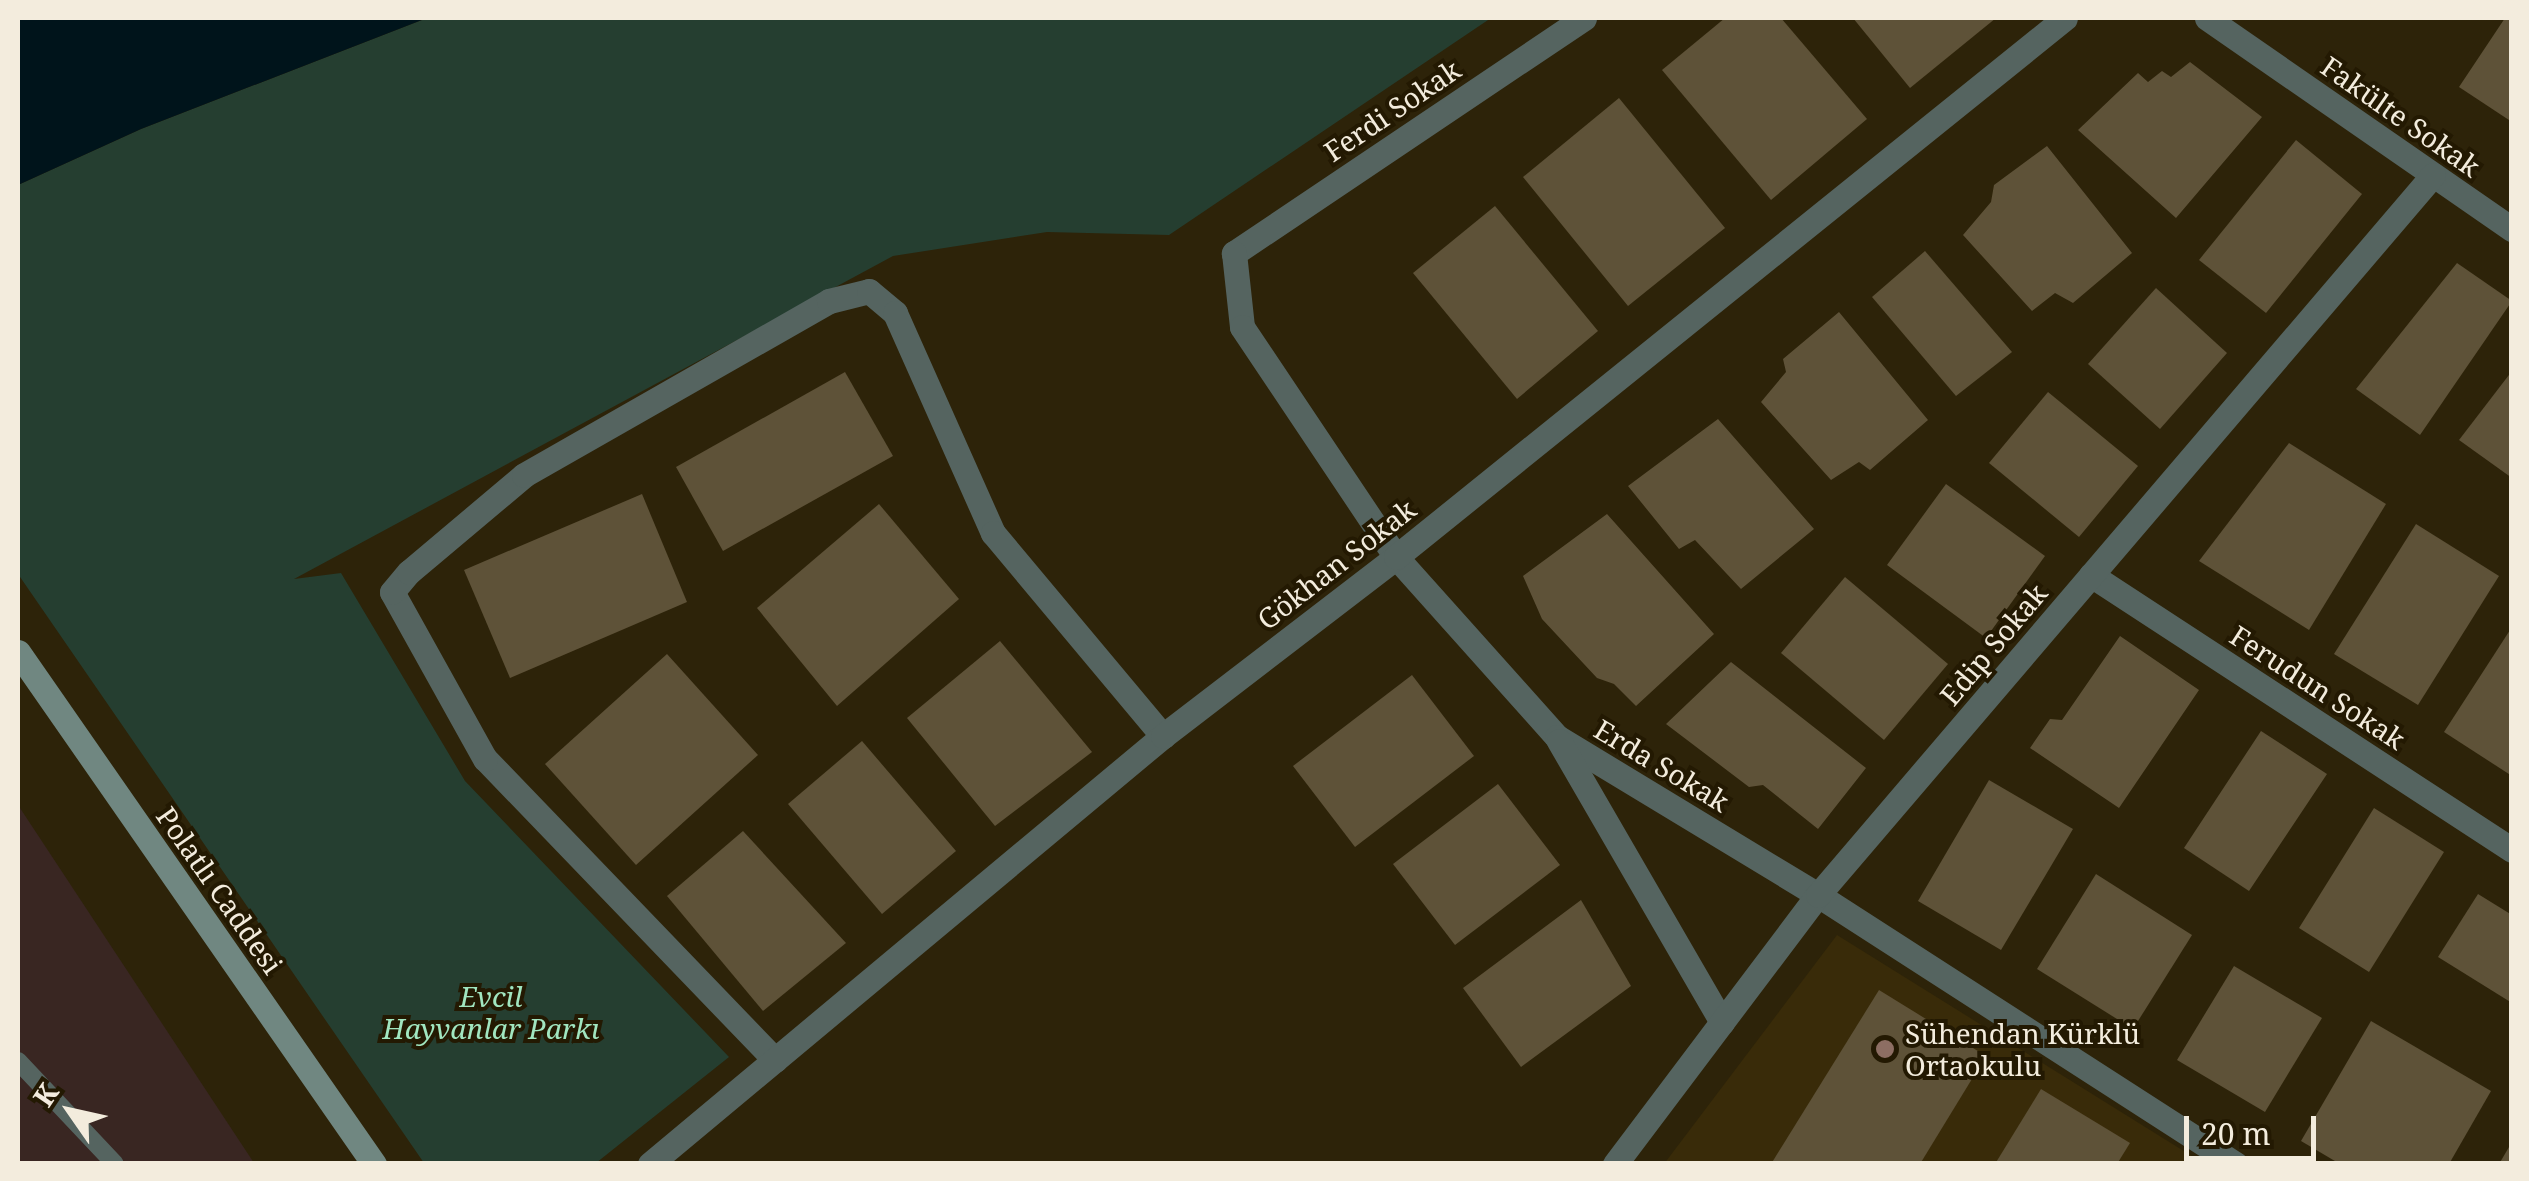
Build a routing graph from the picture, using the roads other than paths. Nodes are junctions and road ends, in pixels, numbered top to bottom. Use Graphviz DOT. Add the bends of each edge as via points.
graph roads {
  1 [pos="1584,18"];
  2 [pos="2065,18"];
  3 [pos="2207,18"];
  4 [pos="2433,175"];
  5 [pos="2512,229"];
  6 [pos="1234,253"];
  7 [pos="1396,557"];
  8 [pos="2091,575"];
  9 [pos="18,652"];
  10 [pos="1164,736"];
  11 [pos="1557,737"];
  12 [pos="2512,850"];
  13 [pos="1818,895"];
  14 [pos="1722,1022"];
  15 [pos="775,1060"];
  16 [pos="18,1061"];
  17 [pos="115,1164"];
  18 [pos="374,1164"];
  19 [pos="650,1164"];
  20 [pos="1615,1164"];
  21 [pos="2236,1164"];
  1 -- 6 [label="street, Ferdi Sokak"];
  2 -- 7 [label="street, Gökhan Sokak"];
  3 -- 4 [label="street, Fakülte Sokak"];
  4 -- 5 [label="street, Fakülte Sokak"];
  4 -- 8 [label="street, Edip Sokak"];
  6 -- 7 [label="street, Erda Sokak" via="1242,326"];
  7 -- 10 [label="street, Gökhan Sokak"];
  7 -- 11 [label="street, Erda Sokak"];
  8 -- 12 [label="street, Ferudun Sokak"];
  8 -- 13 [label="street, Edip Sokak"];
  9 -- 18 [label="street, Polatlı Caddesi"];
  10 -- 15 [label="street, Gökhan Sokak"];
  10 -- 15 [label="street" via="993,533 895,313 869,291 830,301 524,475 392,592 486,759"];
  11 -- 13 [label="street, Erda Sokak"];
  11 -- 14 [label="street"];
  13 -- 14 [label="street, Edip Sokak"];
  13 -- 21 [label="street, Erda Sokak"];
  14 -- 20 [label="street, Edip Sokak"];
  15 -- 19 [label="street, Gökhan Sokak"];
  16 -- 17 [label="lane"];
}
